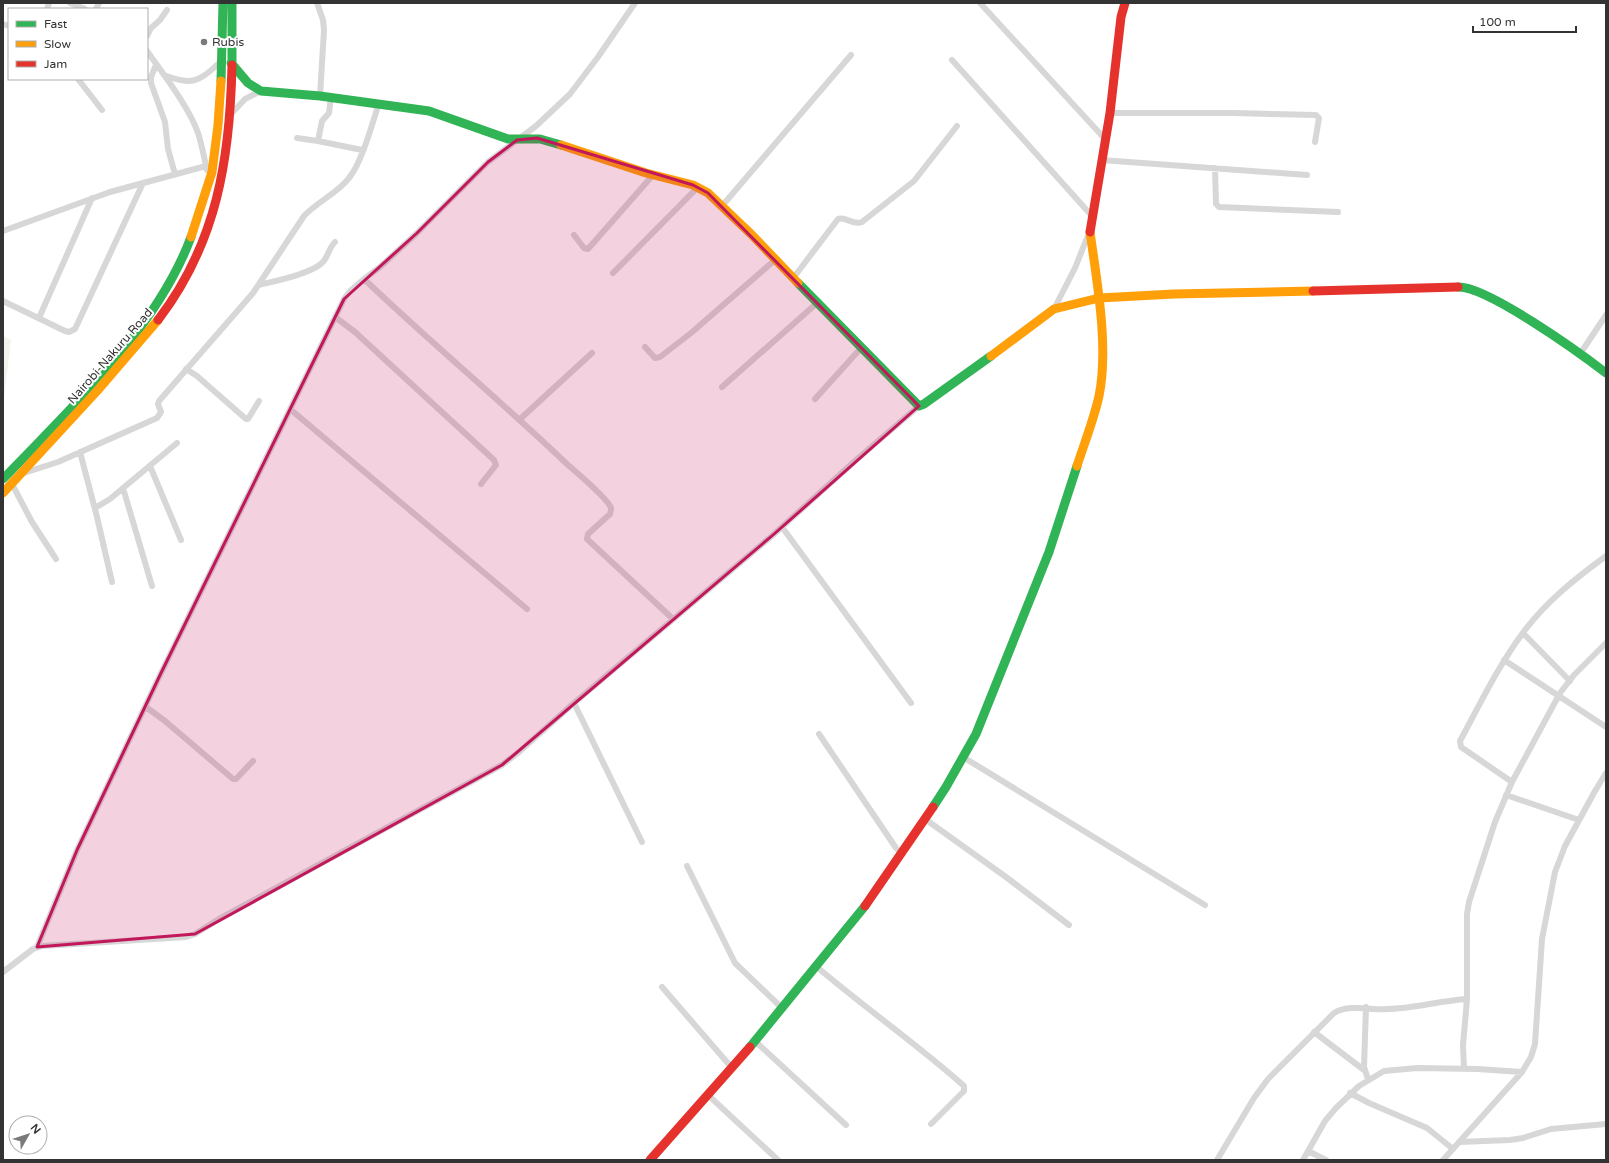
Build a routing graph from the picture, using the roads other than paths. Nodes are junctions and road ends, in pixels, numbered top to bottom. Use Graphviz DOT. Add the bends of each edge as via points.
graph roads {
  1 [pos="70,3"];
  2 [pos="223,3"];
  3 [pos="232,3"];
  4 [pos="317,3"];
  5 [pos="634,3"];
  6 [pos="980,3"];
  7 [pos="1122,5"];
  8 [pos="82,8"];
  9 [pos="167,10"];
  10 [pos="148,33"];
  11 [pos="148,53"];
  12 [pos="852,55"];
  13 [pos="952,60"];
  14 [pos="220,62"];
  15 [pos="231,63"];
  16 [pos="156,65"];
  17 [pos="164,75"];
  18 [pos="81,80"];
  19 [pos="261,91"];
  20 [pos="320,96"];
  21 [pos="331,97"];
  22 [pos="379,104"];
  23 [pos="102,110"];
  24 [pos="1110,113"];
  25 [pos="230,115"];
  26 [pos="957,126"];
  27 [pos="297,138"];
  28 [pos="1105,139"];
  29 [pos="517,140"];
  30 [pos="318,141"];
  31 [pos="1315,142"];
  32 [pos="362,150"];
  33 [pos="1101,160"];
  34 [pos="206,166"];
  35 [pos="1215,168"];
  36 [pos="175,174"];
  37 [pos="653,175"];
  38 [pos="1307,175"];
  39 [pos="210,180"];
  40 [pos="143,183"];
  41 [pos="698,187"];
  42 [pos="92,198"];
  43 [pos="722,206"];
  44 [pos="1338,212"];
  45 [pos="1092,216"];
  46 [pos="3,231"];
  47 [pos="1090,232"];
  48 [pos="574,235"];
  49 [pos="335,242"];
  50 [pos="776,259"];
  51 [pos="613,273"];
  52 [pos="794,277"];
  53 [pos="364,279"];
  54 [pos="259,286"];
  55 [pos="1099,298"];
  56 [pos="3,301"];
  57 [pos="817,303"];
  58 [pos="1054,309"];
  59 [pos="1606,315"];
  60 [pos="335,317"];
  61 [pos="38,318"];
  62 [pos="645,347"];
  63 [pos="861,348"];
  64 [pos="592,353"];
  65 [pos="1580,354"];
  66 [pos="186,369"];
  67 [pos="1606,373"];
  68 [pos="722,387"];
  69 [pos="815,399"];
  70 [pos="258,401"];
  71 [pos="919,406"];
  72 [pos="290,409"];
  73 [pos="519,420"];
  74 [pos="177,443"];
  75 [pos="80,452"];
  76 [pos="150,466"];
  77 [pos="21,475"];
  78 [pos="3,479"];
  79 [pos="12,484"];
  80 [pos="482,484"];
  81 [pos="123,488"];
  82 [pos="3,493"];
  83 [pos="95,508"];
  84 [pos="782,527"];
  85 [pos="181,540"];
  86 [pos="1606,556"];
  87 [pos="56,559"];
  88 [pos="112,582"];
  89 [pos="152,586"];
  90 [pos="527,609"];
  91 [pos="673,619"];
  92 [pos="1523,634"];
  93 [pos="1606,643"];
  94 [pos="1504,660"];
  95 [pos="1570,681"];
  96 [pos="1558,697"];
  97 [pos="574,703"];
  98 [pos="911,704"];
  99 [pos="146,707"];
  100 [pos="1606,728"];
  101 [pos="819,734"];
  102 [pos="963,757"];
  103 [pos="253,761"];
  104 [pos="1606,773"];
  105 [pos="1512,782"];
  106 [pos="1506,795"];
  107 [pos="925,820"];
  108 [pos="1579,820"];
  109 [pos="642,842"];
  110 [pos="902,854"];
  111 [pos="688,866"];
  112 [pos="1205,905"];
  113 [pos="1069,925"];
  114 [pos="37,947"];
  115 [pos="817,967"];
  116 [pos="3,972"];
  117 [pos="662,987"];
  118 [pos="1467,999"];
  119 [pos="1366,1007"];
  120 [pos="783,1009"];
  121 [pos="1314,1032"];
  122 [pos="756,1042"];
  123 [pos="732,1068"];
  124 [pos="1464,1069"];
  125 [pos="1364,1070"];
  126 [pos="1522,1072"];
  127 [pos="1368,1079"];
  128 [pos="1350,1093"];
  129 [pos="708,1095"];
  130 [pos="931,1124"];
  131 [pos="1606,1124"];
  132 [pos="846,1125"];
  133 [pos="1459,1142"];
  134 [pos="1453,1149"];
  135 [pos="1308,1151"];
  136 [pos="650,1160"];
  137 [pos="778,1160"];
  138 [pos="1216,1160"];
  139 [pos="1303,1160"];
  140 [pos="1326,1160"];
  141 [pos="1443,1160"];
  1 -- 8 [label="street"];
  2 -- 14 [label="main road"];
  3 -- 15 [label="main road, Nairobi-Nakuru Road"];
  4 -- 20 [label="street" via="324,30"];
  5 -- 29 [label="street" via="570,94"];
  6 -- 28 [label="street"];
  7 -- 24 [label="main road"];
  9 -- 10 [label="street"];
  11 -- 16 [label="street"];
  12 -- 43 [label="street"];
  13 -- 45 [label="street"];
  14 -- 17 [label="street" via="198,80 183,82"];
  14 -- 39 [label="main road" via="218,125"];
  15 -- 19 [label="main road" via="248,83"];
  15 -- 25 [label="main road, Nairobi-Nakuru Road"];
  16 -- 17 [label="street"];
  16 -- 36 [label="street" via="151,82 165,122 168,149"];
  17 -- 34 [label="street" via="198,132"];
  18 -- 23 [label="street"];
  19 -- 20 [label="main road"];
  19 -- 25 [label="street" via="245,99"];
  20 -- 21 [label="main road"];
  21 -- 22 [label="main road"];
  21 -- 30 [label="street" via="329,113 322,121"];
  22 -- 29 [label="main road" via="446,115 509,140"];
  22 -- 32 [label="street"];
  24 -- 28 [label="main road"];
  24 -- 31 [label="street" via="1316,115 1319,118"];
  25 -- 77 [label="main road, Nairobi-Nakuru Road" via="224,168 208,226 189,270 167,308 142,340"];
  26 -- 52 [label="street" via="914,181 862,222 856,224 843,218 838,219"];
  27 -- 30 [label="street"];
  28 -- 33 [label="main road"];
  29 -- 37 [label="main road" via="545,140"];
  29 -- 53 [label="street" via="488,162 417,233"];
  30 -- 32 [label="street"];
  32 -- 54 [label="street" via="349,178 304,216"];
  33 -- 35 [label="street"];
  33 -- 45 [label="main road"];
  34 -- 36 [label="street"];
  34 -- 39 [label="street"];
  35 -- 38 [label="street"];
  35 -- 44 [label="street" via="1216,204 1219,207"];
  36 -- 40 [label="street"];
  37 -- 41 [label="main road"];
  37 -- 48 [label="street" via="588,249 584,248"];
  39 -- 78 [label="main road" via="189,245 174,276 150,314 116,357"];
  40 -- 42 [label="street"];
  40 -- 61 [label="street" via="75,330 65,331"];
  41 -- 43 [label="main road"];
  41 -- 51 [label="street"];
  42 -- 46 [label="street"];
  42 -- 61 [label="street"];
  43 -- 50 [label="main road"];
  45 -- 47 [label="main road"];
  47 -- 55 [label="main road"];
  47 -- 58 [label="street"];
  49 -- 54 [label="street" via="321,264 289,278"];
  50 -- 52 [label="main road"];
  50 -- 62 [label="street" via="691,334 660,357 652,356"];
  52 -- 57 [label="main road"];
  53 -- 60 [label="street" via="350,291"];
  53 -- 73 [label="street"];
  54 -- 66 [label="street"];
  55 -- 58 [label="main road"];
  55 -- 65 [label="main road" via="1464,287 1483,294 1532,322"];
  55 -- 102 [label="main road" via="1103,364 1099,397 1049,552 976,734"];
  56 -- 61 [label="street"];
  57 -- 63 [label="main road"];
  57 -- 68 [label="street"];
  58 -- 71 [label="main road" via="1013,341"];
  59 -- 65 [label="street"];
  60 -- 72 [label="street"];
  60 -- 80 [label="street" via="355,332 494,460 496,465"];
  63 -- 69 [label="street"];
  63 -- 71 [label="main road"];
  64 -- 73 [label="street"];
  65 -- 67 [label="main road"];
  66 -- 70 [label="street" via="246,419"];
  66 -- 75 [label="street" via="159,401 161,412 157,418"];
  71 -- 84 [label="street"];
  72 -- 90 [label="street"];
  72 -- 99 [label="street"];
  73 -- 91 [label="street" via="569,465 610,507 610,514 588,534 587,539"];
  74 -- 76 [label="street"];
  75 -- 77 [label="street"];
  75 -- 83 [label="street"];
  76 -- 81 [label="street"];
  76 -- 85 [label="street"];
  77 -- 79 [label="main road, Nairobi-Nakuru Road"];
  79 -- 82 [label="main road, Nairobi-Nakuru Road"];
  79 -- 87 [label="street"];
  81 -- 83 [label="street"];
  81 -- 89 [label="street"];
  83 -- 88 [label="street"];
  84 -- 91 [label="street"];
  84 -- 98 [label="street"];
  86 -- 92 [label="street" via="1568,585"];
  91 -- 97 [label="street"];
  92 -- 94 [label="street"];
  92 -- 95 [label="street"];
  93 -- 95 [label="street"];
  94 -- 96 [label="street"];
  94 -- 105 [label="street" via="1460,744"];
  95 -- 96 [label="street"];
  96 -- 100 [label="street"];
  96 -- 105 [label="street"];
  97 -- 109 [label="street"];
  97 -- 114 [label="street" via="502,765 195,934 186,937"];
  99 -- 103 [label="street" via="233,779 236,779"];
  99 -- 114 [label="street" via="77,850"];
  101 -- 110 [label="street"];
  102 -- 107 [label="main road"];
  102 -- 112 [label="street"];
  104 -- 108 [label="street"];
  105 -- 106 [label="street"];
  106 -- 108 [label="street"];
  106 -- 118 [label="street" via="1469,902"];
  107 -- 110 [label="main road"];
  107 -- 113 [label="street"];
  108 -- 126 [label="street" via="1555,872 1542,939 1535,1044"];
  110 -- 115 [label="main road" via="859,915"];
  111 -- 120 [label="street" via="735,963"];
  114 -- 116 [label="street"];
  115 -- 120 [label="main road"];
  115 -- 130 [label="street" via="964,1086 964,1091"];
  117 -- 123 [label="street"];
  118 -- 119 [label="street" via="1446,1000 1410,1008"];
  118 -- 124 [label="street" via="1463,1045"];
  119 -- 121 [label="street" via="1338,1010"];
  119 -- 125 [label="street"];
  120 -- 122 [label="main road"];
  121 -- 125 [label="street"];
  121 -- 138 [label="street" via="1263,1086"];
  122 -- 123 [label="main road"];
  122 -- 132 [label="street"];
  123 -- 129 [label="main road"];
  124 -- 126 [label="street"];
  124 -- 127 [label="street" via="1384,1070"];
  125 -- 127 [label="street"];
  126 -- 133 [label="street"];
  127 -- 128 [label="street"];
  128 -- 134 [label="street" via="1427,1128"];
  128 -- 135 [label="street" via="1326,1121"];
  129 -- 136 [label="main road"];
  129 -- 137 [label="street"];
  131 -- 133 [label="street" via="1551,1129 1510,1140"];
  133 -- 134 [label="street"];
  134 -- 141 [label="street"];
  135 -- 139 [label="street"];
  135 -- 140 [label="street"];
}
